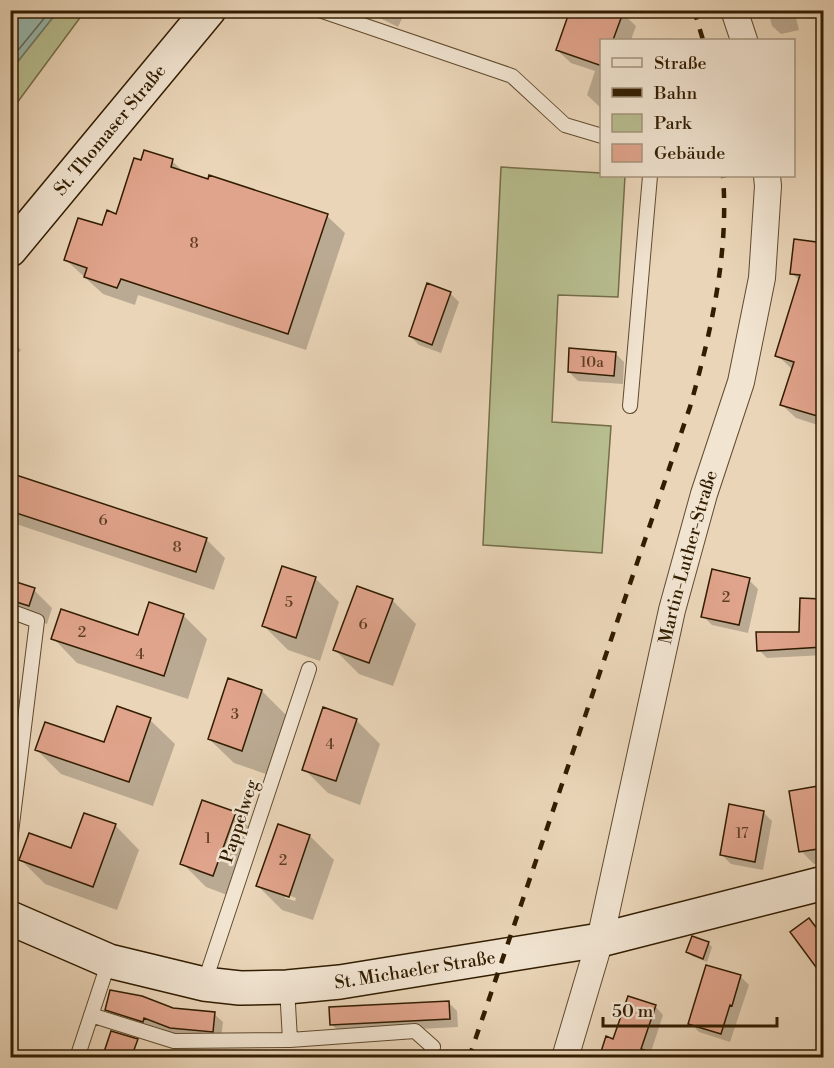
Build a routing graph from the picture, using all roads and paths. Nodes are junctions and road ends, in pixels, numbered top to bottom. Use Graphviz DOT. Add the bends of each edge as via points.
graph roads {
  1 [pos="209,10"];
  2 [pos="319,10"];
  3 [pos="734,10"];
  4 [pos="744,39"];
  5 [pos="600,135"];
  6 [pos="650,177"];
  7 [pos="767,177"];
  8 [pos="10,250"];
  9 [pos="630,406"];
  10 [pos="10,611"];
  11 [pos="309,669"];
  12 [pos="10,841"];
  13 [pos="824,883"];
  14 [pos="10,918"];
  15 [pos="600,940"];
  16 [pos="109,961"];
  17 [pos="204,984"];
  18 [pos="287,987"];
  19 [pos="91,1015"];
  20 [pos="291,1040"];
  21 [pos="77,1058"];
  22 [pos="429,1058"];
  23 [pos="565,1058"];
  1 -- 8 [label="main road, St. Thomaser Straße"];
  2 -- 5 [label="lane" via="512,76 565,125"];
  3 -- 4 [label="street"];
  6 -- 9 [label="lane"];
  7 -- 15 [label="street, Martin-Luther-Straße" via="762,278 741,382 672,610"];
  10 -- 12 [label="lane" via="37,621"];
  11 -- 17 [label="lane, Pappelweg"];
  13 -- 15 [label="main road, St. Michaeler Straße"];
  14 -- 16 [label="main road, St. Michaeler Straße"];
  15 -- 18 [label="main road, St. Michaeler Straße"];
  15 -- 23 [label="street, Martin-Luther-Straße"];
  16 -- 17 [label="main road, St. Michaeler Straße"];
  16 -- 19 [label="lane"];
  17 -- 18 [label="main road, St. Michaeler Straße"];
  18 -- 20 [label="lane"];
  19 -- 20 [label="lane" via="174,1041"];
  19 -- 21 [label="lane"];
  20 -- 22 [label="lane" via="415,1031 433,1047"];
}
